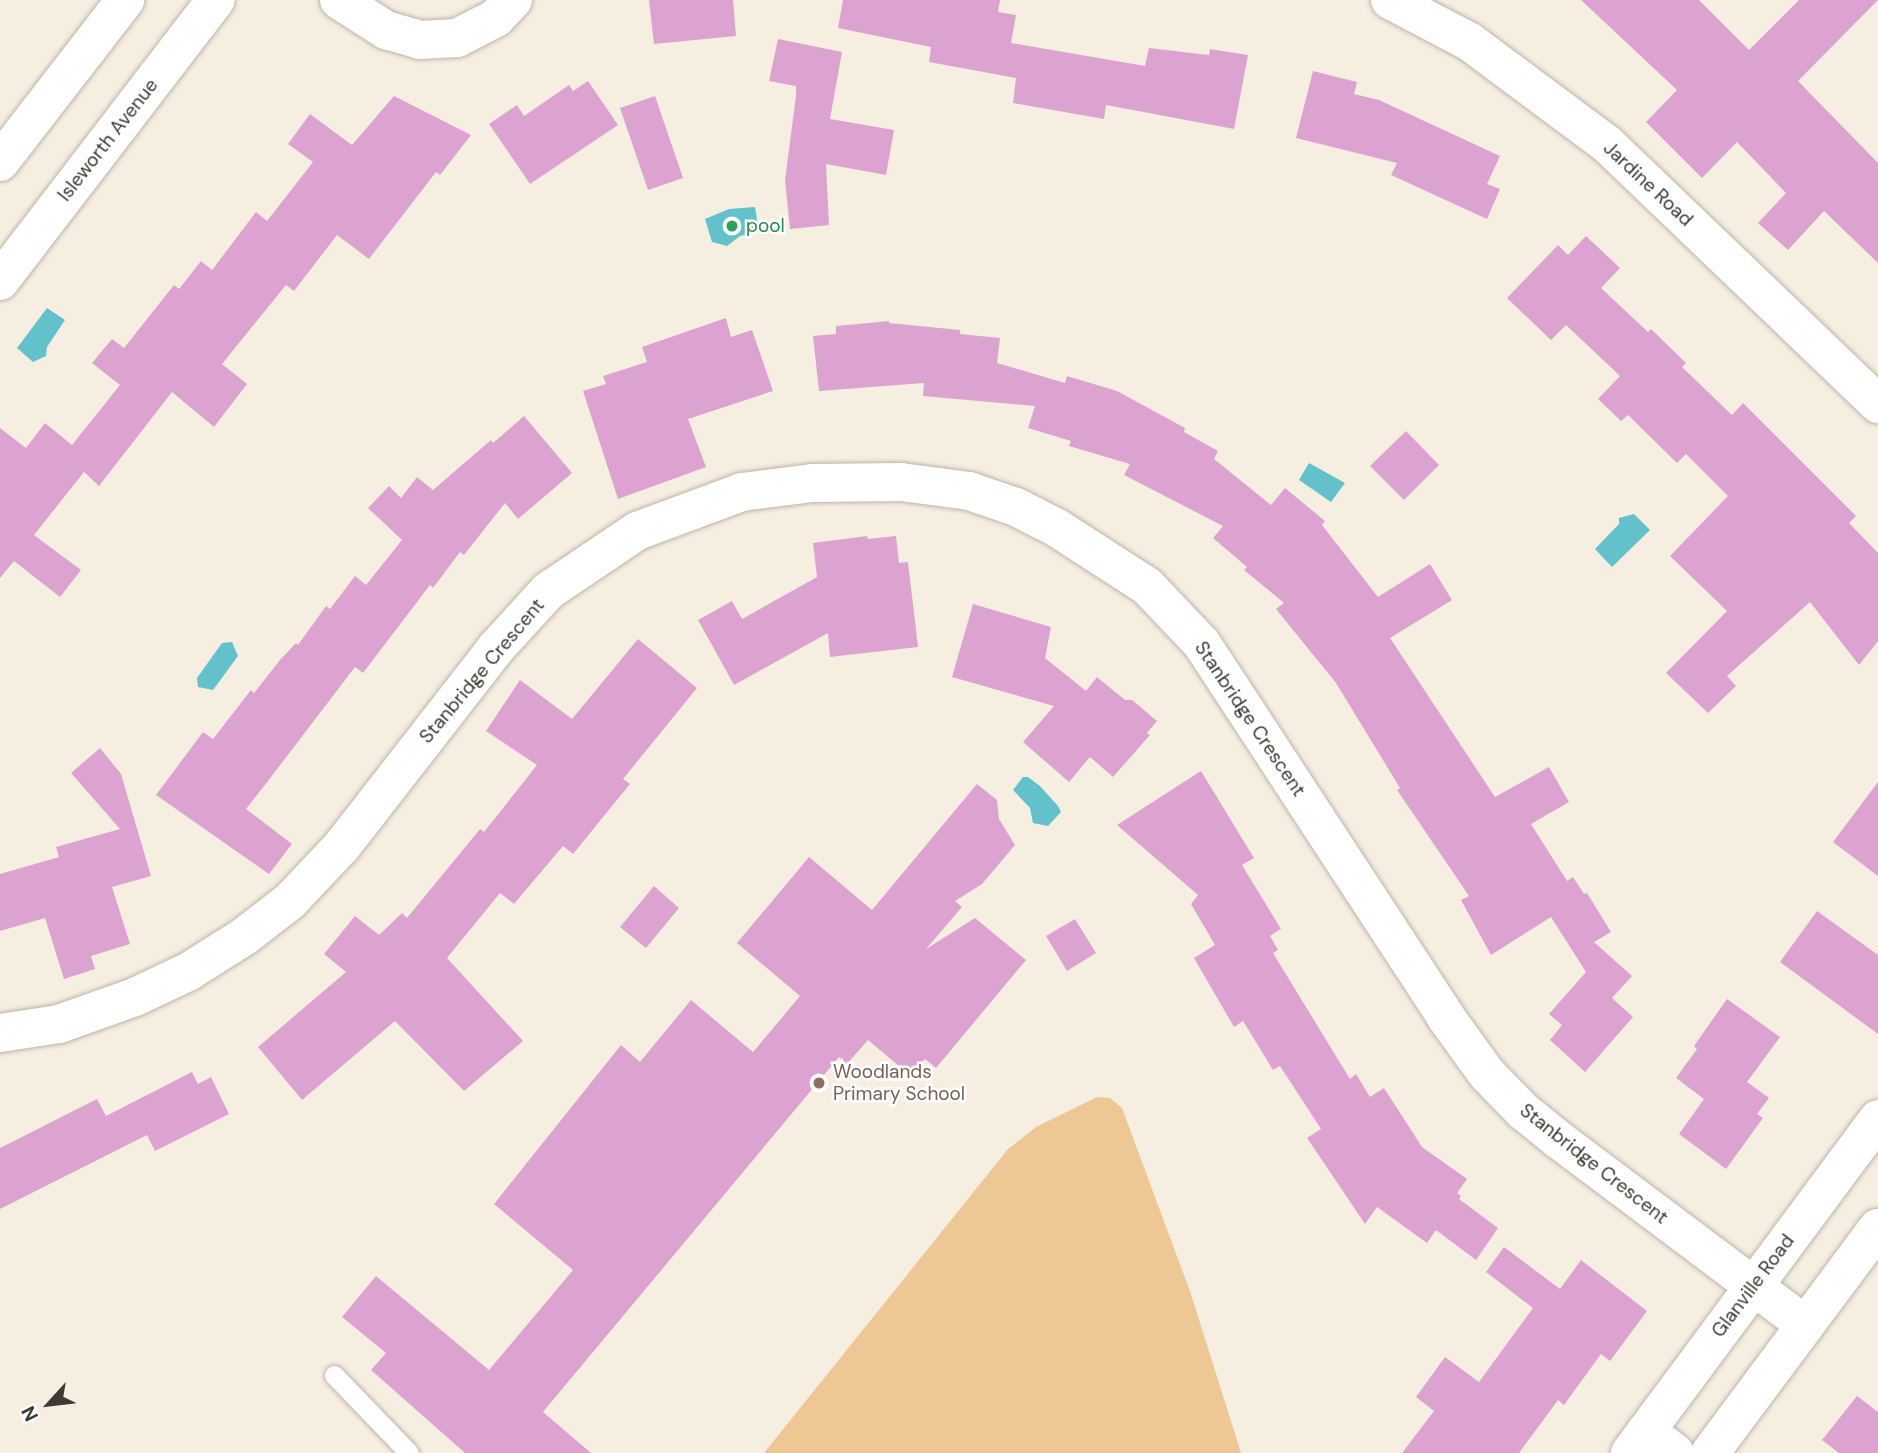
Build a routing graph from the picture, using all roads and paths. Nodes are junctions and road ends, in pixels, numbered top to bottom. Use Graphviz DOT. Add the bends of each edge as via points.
graph roads {
  1 [pos="125,0"];
  2 [pos="216,0"];
  3 [pos="339,0"];
  4 [pos="513,0"];
  5 [pos="1390,0"];
  6 [pos="0,162"];
  7 [pos="0,281"];
  8 [pos="1878,404"];
  9 [pos="0,1032"];
  10 [pos="1878,1119"];
  11 [pos="1878,1228"];
  12 [pos="1754,1285"];
  13 [pos="1805,1325"];
  14 [pos="334,1376"];
  15 [pos="1650,1446"];
  16 [pos="409,1453"];
  17 [pos="1710,1453"];
  1 -- 6 [label="street"];
  2 -- 7 [label="street, Isleworth Avenue"];
  3 -- 4 [label="street" via="386,30 420,40 457,38 496,18"];
  5 -- 8 [label="street, Jardine Road" via="1470,42 1607,144"];
  9 -- 12 [label="street, Stanbridge Crescent" via="59,1024 135,998 188,972 290,901 342,846 496,648 548,592 637,531 742,492 812,483 901,482 969,491 1057,528 1147,586 1202,644 1487,1074 1559,1140"];
  10 -- 12 [label="street, Glanville Road"];
  11 -- 13 [label="street"];
  12 -- 13 [label="street, Stanbridge Crescent"];
  12 -- 15 [label="street, Glanville Road"];
  13 -- 17 [label="street"];
  14 -- 16 [label="lane"];
}
